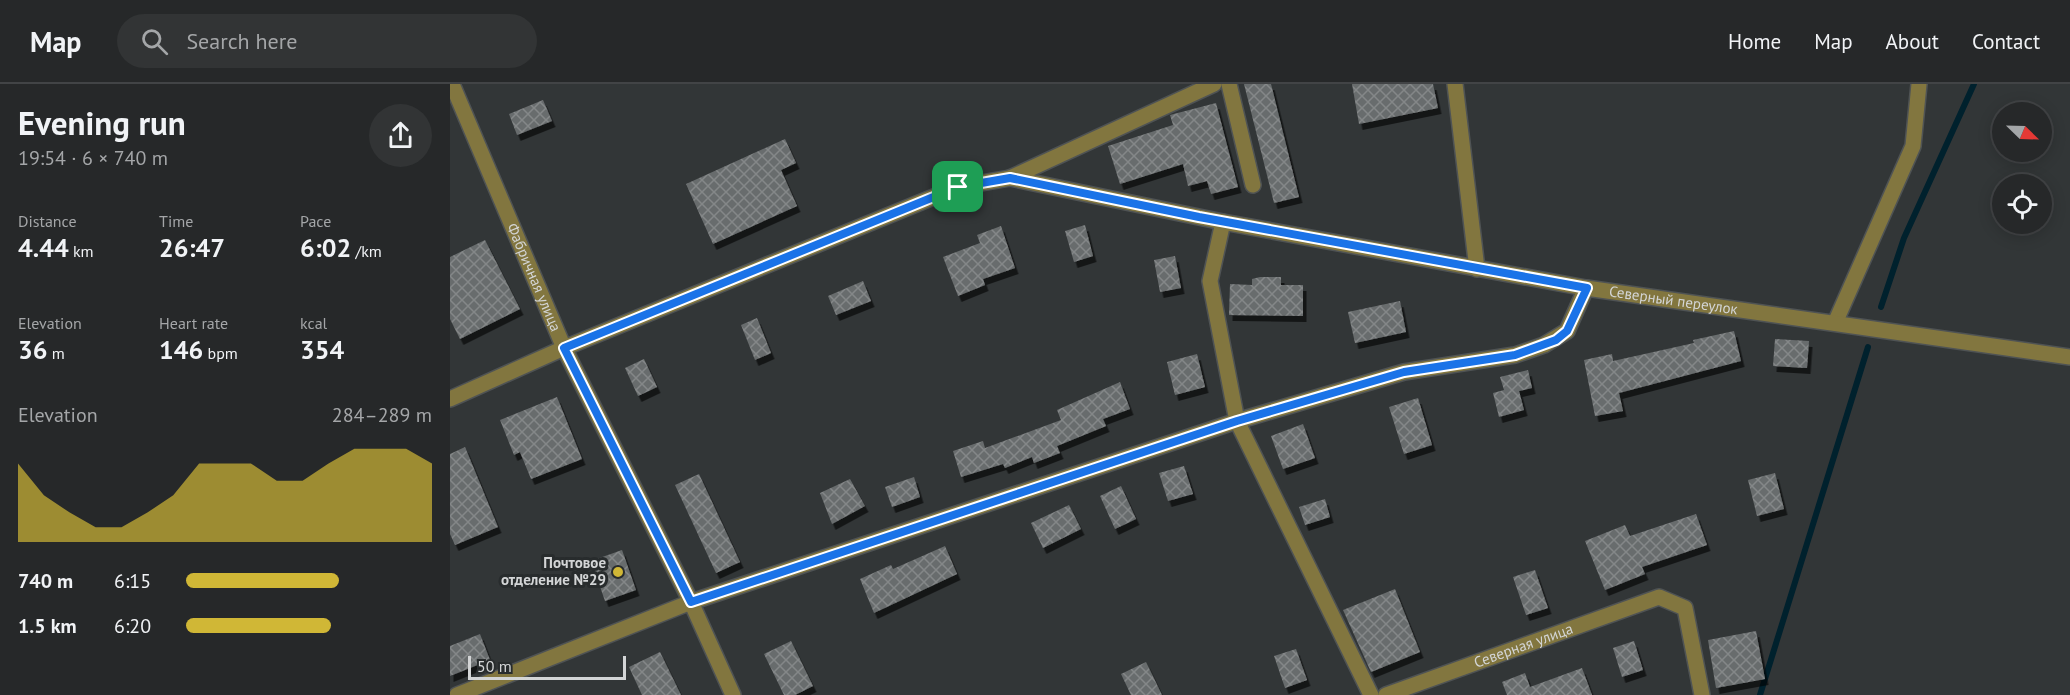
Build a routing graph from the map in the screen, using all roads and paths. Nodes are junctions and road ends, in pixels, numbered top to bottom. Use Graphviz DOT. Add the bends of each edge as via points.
graph roads {
  1 [pos="452,84"];
  2 [pos="1214,84"];
  3 [pos="1229,84"];
  4 [pos="1455,84"];
  5 [pos="1919,84"];
  6 [pos="1010,178"];
  7 [pos="1253,185"];
  8 [pos="1222,222"];
  9 [pos="1477,269"];
  10 [pos="1587,288"];
  11 [pos="1834,323"];
  12 [pos="564,348"];
  13 [pos="2070,357"];
  14 [pos="450,399"];
  15 [pos="1237,421"];
  16 [pos="691,602"];
  17 [pos="457,695"];
  18 [pos="733,695"];
  19 [pos="1371,695"];
  20 [pos="1386,695"];
  21 [pos="1702,695"];
  1 -- 12 [label="street, Фабричная улица"];
  2 -- 6 [label="street"];
  3 -- 7 [label="street"];
  4 -- 9 [label="street"];
  5 -- 11 [label="street" via="1913,146"];
  6 -- 8 [label="street, Северный переулок"];
  6 -- 12 [label="street, Северный переулок" via="958,187"];
  8 -- 9 [label="street, Северный переулок"];
  8 -- 15 [label="street" via="1209,281"];
  9 -- 10 [label="street, Северный переулок"];
  10 -- 11 [label="street, Северный переулок"];
  10 -- 15 [label="street" via="1567,331 1544,345 1515,355 1404,372"];
  11 -- 13 [label="street, Северный переулок"];
  12 -- 14 [label="street, Северный переулок"];
  12 -- 16 [label="street, Фабричная улица"];
  15 -- 16 [label="street"];
  15 -- 19 [label="street"];
  16 -- 17 [label="street"];
  16 -- 18 [label="street, Фабричная улица"];
  20 -- 21 [label="street, Северная улица" via="1659,597 1685,608"];
}
